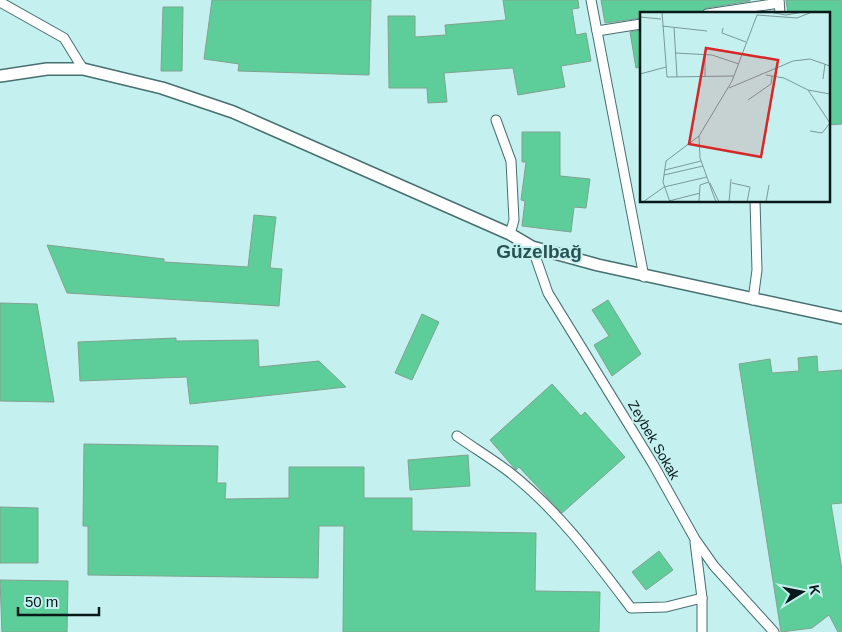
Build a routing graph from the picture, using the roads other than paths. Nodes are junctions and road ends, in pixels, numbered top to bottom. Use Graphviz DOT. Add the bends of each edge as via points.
graph roads {
  1 [pos="590,0"];
  2 [pos="779,1"];
  3 [pos="0,2"];
  4 [pos="718,12"];
  5 [pos="640,24"];
  6 [pos="596,31"];
  7 [pos="83,69"];
  8 [pos="0,76"];
  9 [pos="496,120"];
  10 [pos="755,202"];
  11 [pos="510,234"];
  12 [pos="532,247"];
  13 [pos="644,277"];
  14 [pos="753,300"];
  15 [pos="842,318"];
  16 [pos="457,436"];
  17 [pos="695,539"];
  18 [pos="702,598"];
  19 [pos="702,632"];
  20 [pos="774,632"];
  1 -- 6 [label="street"];
  2 -- 4 [label="street"];
  3 -- 7 [label="street" via="64,38"];
  5 -- 6 [label="street"];
  6 -- 13 [label="street"];
  7 -- 8 [label="street" via="46,69"];
  7 -- 11 [label="street" via="162,88 233,112"];
  9 -- 11 [label="street" via="510,161 514,220"];
  10 -- 14 [label="street" via="757,270"];
  11 -- 12 [label="street"];
  12 -- 13 [label="street"];
  12 -- 17 [label="street, Zeybek Sokak" via="548,292"];
  13 -- 14 [label="street"];
  14 -- 15 [label="street"];
  16 -- 18 [label="street" via="508,471 545,504 588,549 631,608 666,607"];
  17 -- 18 [label="street"];
  17 -- 20 [label="street, Zeybek Sokak" via="714,566"];
  18 -- 19 [label="street"];
}
